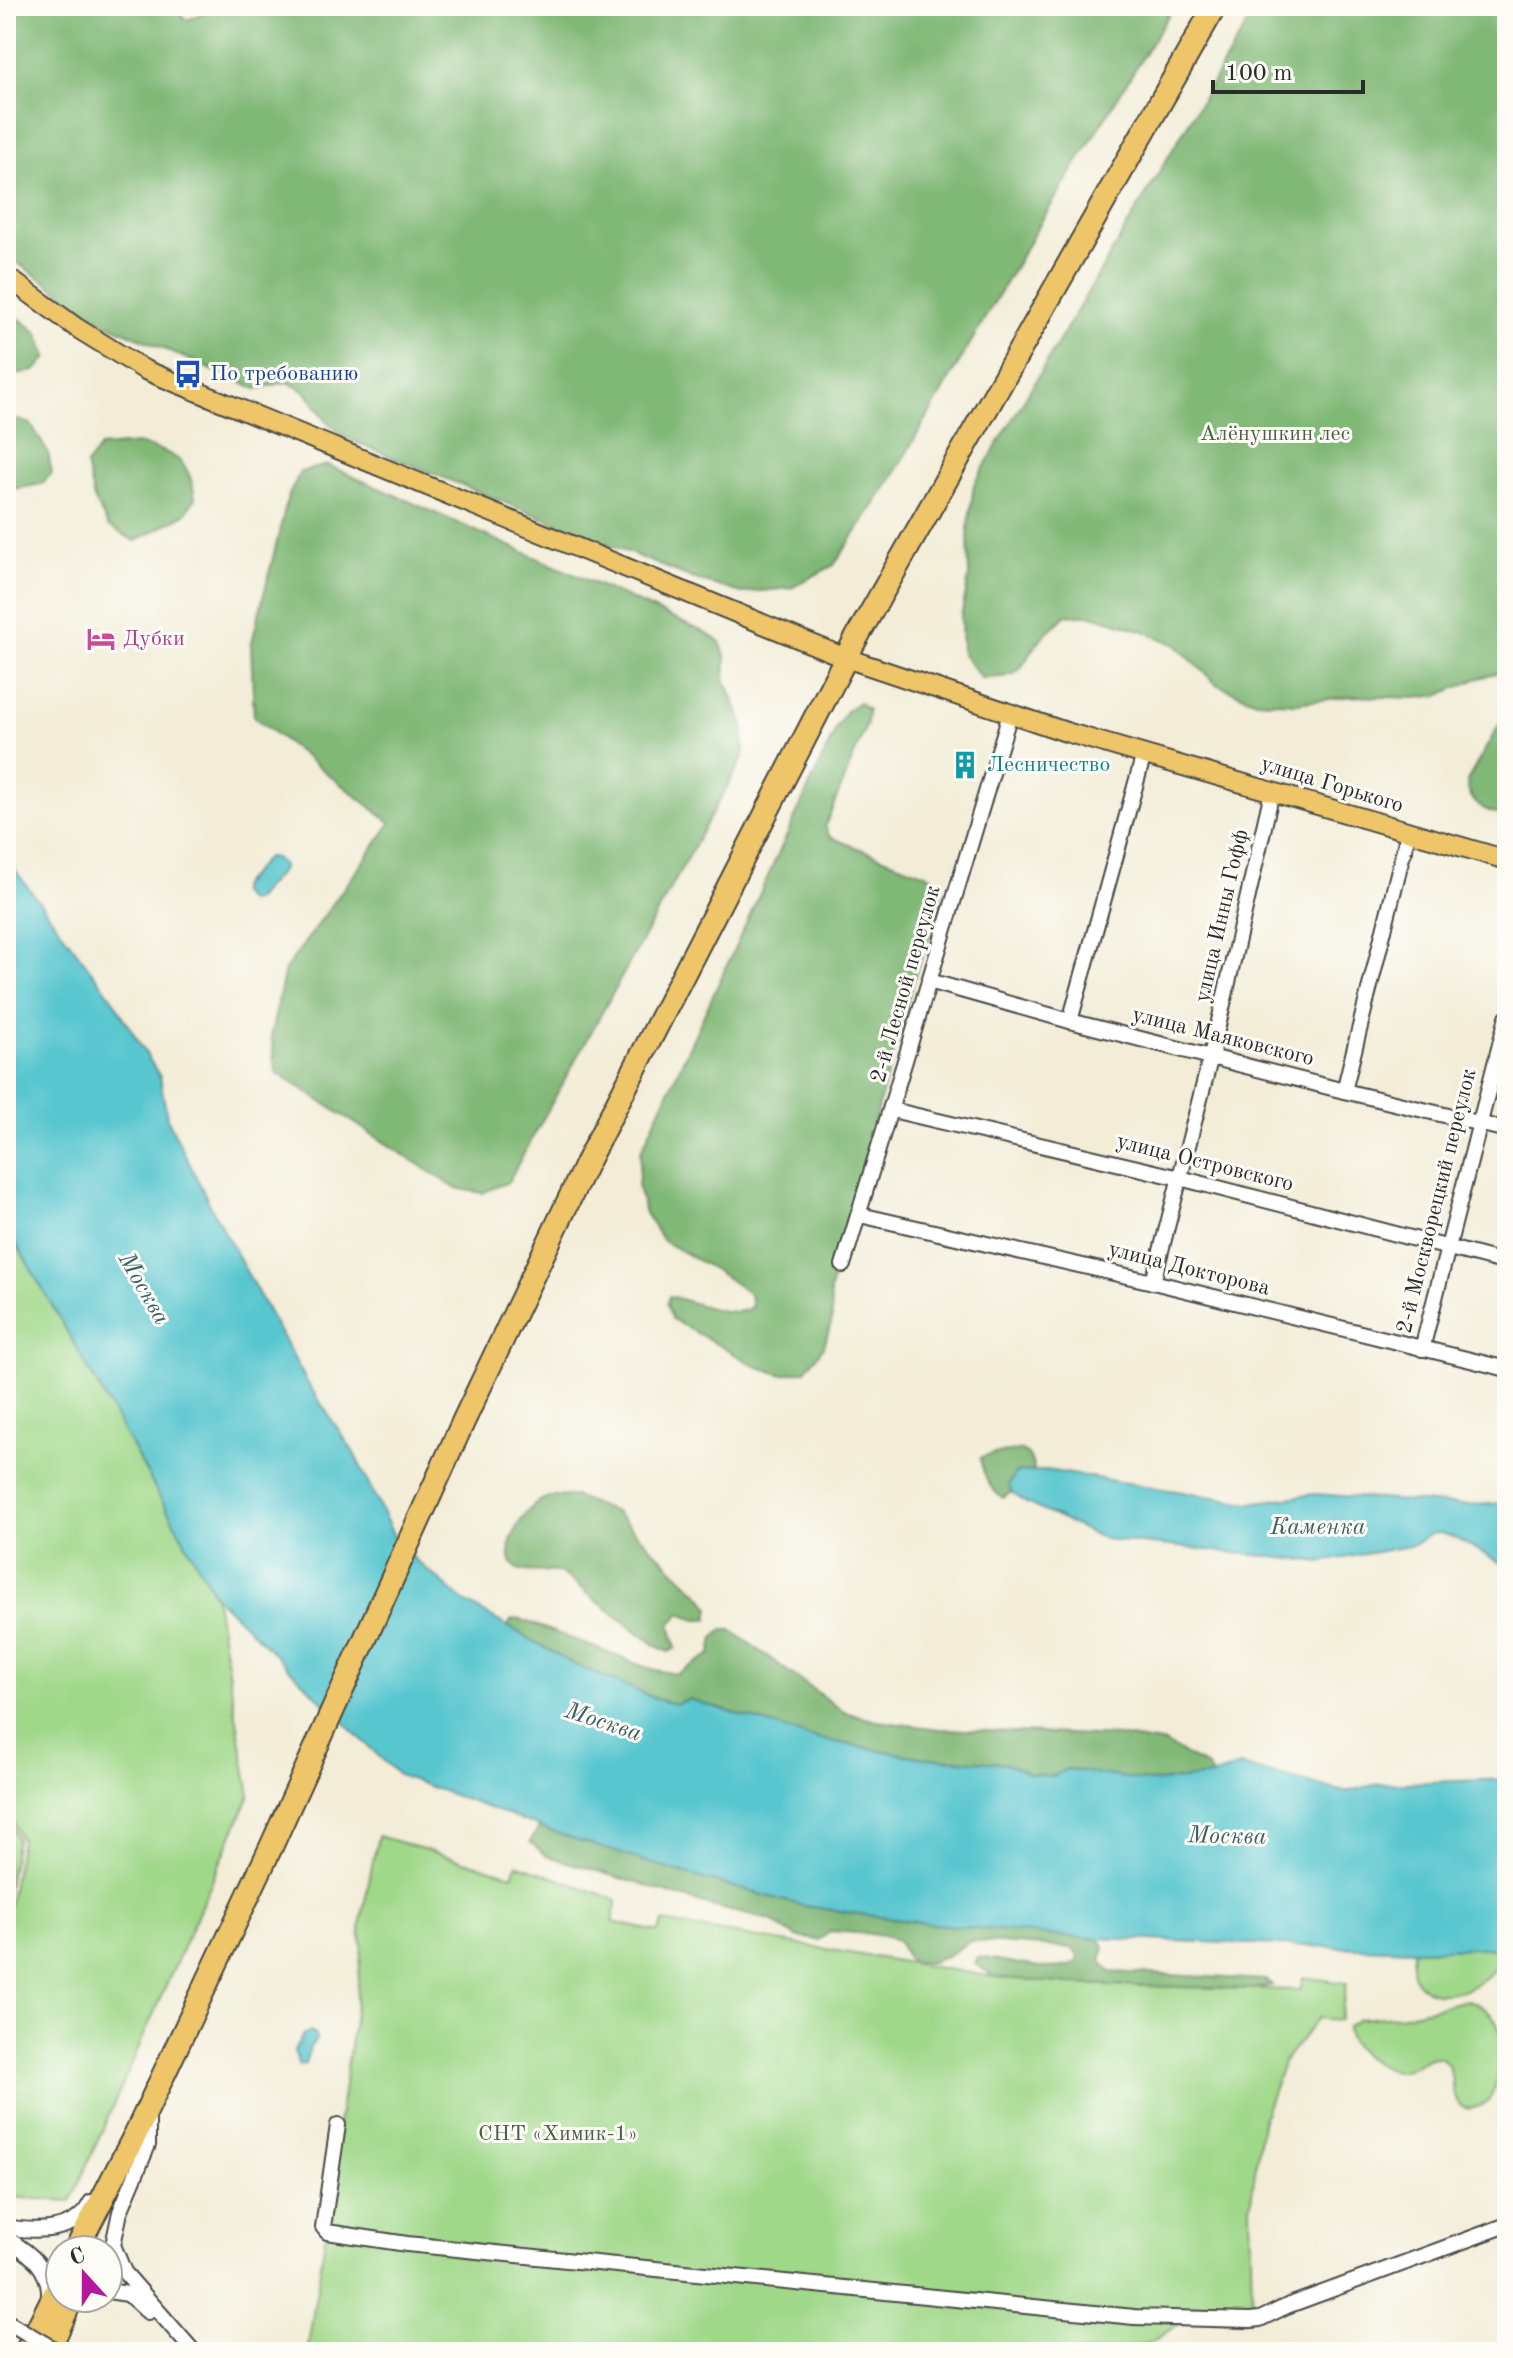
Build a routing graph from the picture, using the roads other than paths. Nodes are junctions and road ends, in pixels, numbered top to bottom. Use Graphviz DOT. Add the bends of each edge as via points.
graph roads {
  1 [pos="1215,6"];
  2 [pos="6,276"];
  3 [pos="846,658"];
  4 [pos="1010,714"];
  5 [pos="1144,754"];
  6 [pos="1272,792"];
  7 [pos="1408,833"];
  8 [pos="1507,860"];
  9 [pos="929,981"];
  10 [pos="1507,1017"];
  11 [pos="1070,1021"];
  12 [pos="1211,1056"];
  13 [pos="1344,1091"];
  14 [pos="892,1110"];
  15 [pos="1480,1123"];
  16 [pos="1507,1130"];
  17 [pos="1180,1178"];
  18 [pos="860,1215"];
  19 [pos="1448,1249"];
  20 [pos="1507,1263"];
  21 [pos="843,1265"];
  22 [pos="1153,1282"];
  23 [pos="1422,1349"];
  24 [pos="1507,1369"];
  25 [pos="147,2107"];
  26 [pos="338,2125"];
  27 [pos="136,2133"];
  28 [pos="1507,2225"];
  29 [pos="6,2227"];
  30 [pos="84,2234"];
  31 [pos="100,2234"];
  32 [pos="6,2238"];
  33 [pos="44,2274"];
  34 [pos="124,2293"];
  35 [pos="57,2314"];
  36 [pos="59,2314"];
  37 [pos="6,2321"];
  38 [pos="26,2352"];
  39 [pos="48,2352"];
  40 [pos="59,2352"];
  41 [pos="184,2352"];
  42 [pos="194,2352"];
  1 -- 3 [label="highway"];
  2 -- 3 [label="main road, улица Горького" via="145,370"];
  3 -- 4 [label="main road, улица Горького"];
  3 -- 25 [label="highway" via="587,1162"];
  4 -- 5 [label="main road, улица Горького"];
  4 -- 9 [label="street, 2-й Лесной переулок"];
  5 -- 6 [label="main road, улица Горького"];
  5 -- 11 [label="street"];
  6 -- 7 [label="main road, улица Горького"];
  6 -- 12 [label="street, улица Инны Гофф"];
  7 -- 8 [label="main road, улица Горького"];
  7 -- 13 [label="street"];
  9 -- 11 [label="street, улица Маяковского"];
  9 -- 14 [label="street, 2-й Лесной переулок"];
  10 -- 15 [label="street, 2-й Москворецкий переулок"];
  11 -- 12 [label="street, улица Маяковского"];
  12 -- 13 [label="street, улица Маяковского"];
  12 -- 17 [label="street, улица Инны Гофф"];
  13 -- 15 [label="street, улица Маяковского"];
  14 -- 17 [label="street, улица Островского"];
  14 -- 18 [label="street, 2-й Лесной переулок"];
  15 -- 16 [label="street, улица Маяковского"];
  15 -- 19 [label="street, 2-й Москворецкий переулок"];
  17 -- 19 [label="street, улица Островского"];
  17 -- 22 [label="street, улица Инны Гофф"];
  18 -- 21 [label="street, 2-й Лесной переулок"];
  18 -- 22 [label="street, улица Докторова"];
  19 -- 20 [label="street, улица Островского"];
  19 -- 23 [label="street, 2-й Москворецкий переулок"];
  22 -- 23 [label="street, улица Докторова"];
  23 -- 24 [label="street, улица Докторова"];
  25 -- 27 [label="highway"];
  25 -- 29 [label="street" via="127,2127 86,2213 37,2232"];
  25 -- 42 [label="street" via="148,2145 120,2212 113,2245 124,2272"];
  26 -- 28 [label="street" via="323,2227 327,2232 1134,2317 1260,2319"];
  27 -- 30 [label="highway"];
  27 -- 31 [label="highway"];
  32 -- 33 [label="street" via="32,2256"];
  34 -- 41 [label="street" via="139,2302"];
  35 -- 38 [label="highway"];
  36 -- 39 [label="highway"];
  37 -- 40 [label="street, bridge"];
}
